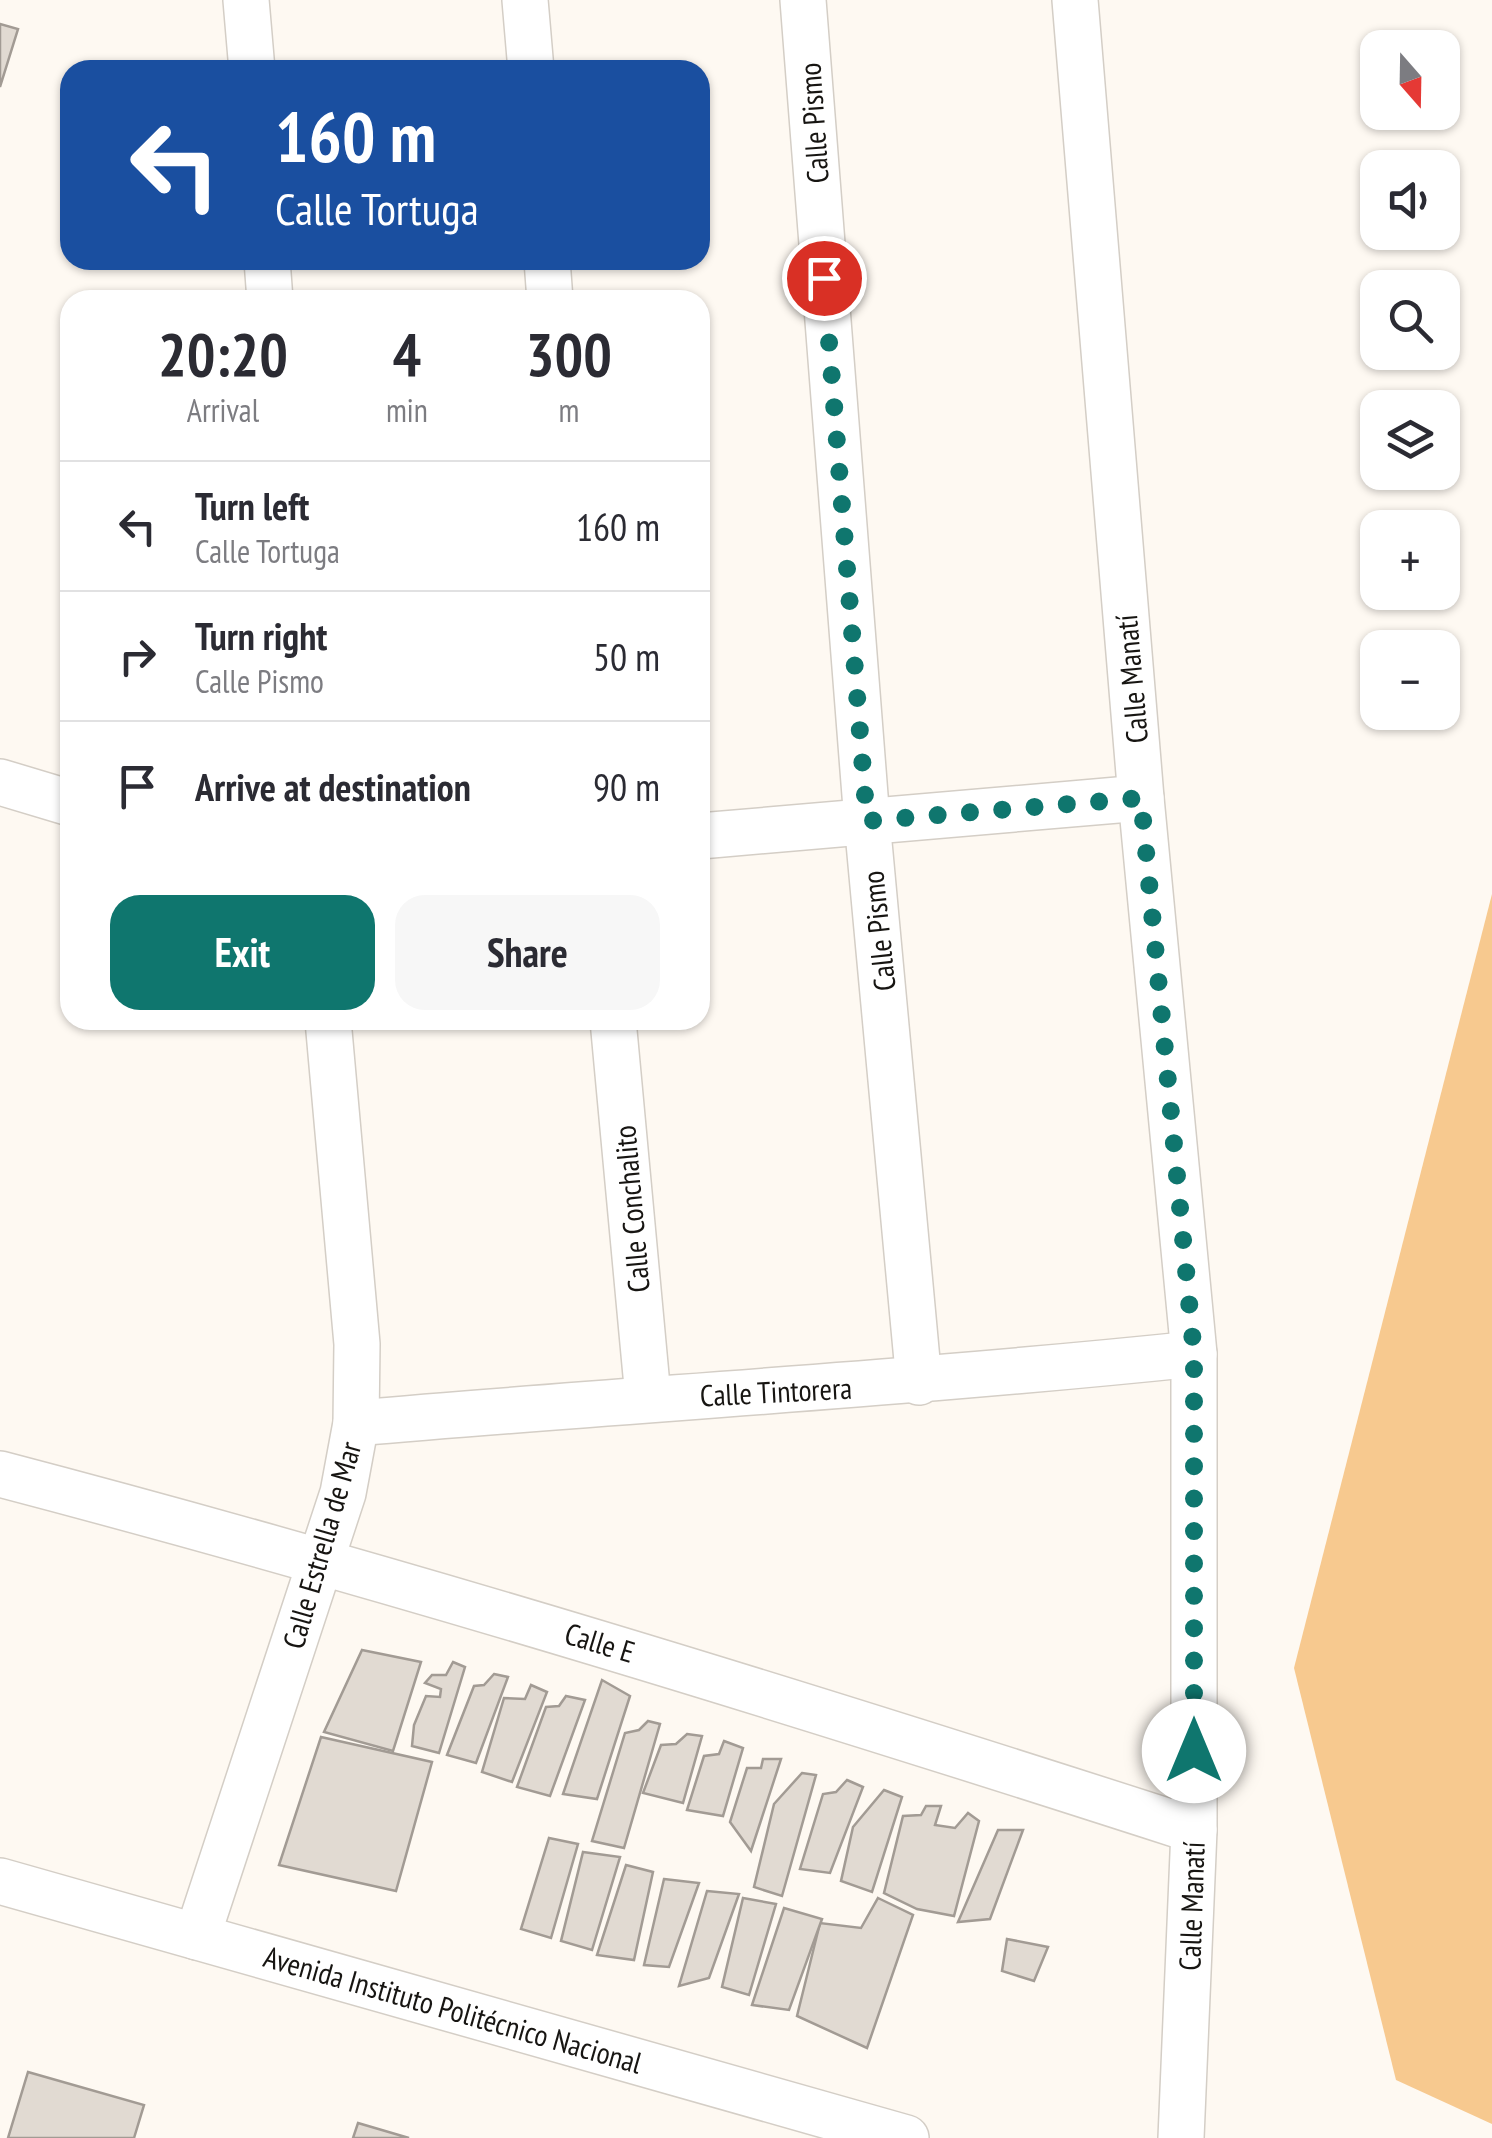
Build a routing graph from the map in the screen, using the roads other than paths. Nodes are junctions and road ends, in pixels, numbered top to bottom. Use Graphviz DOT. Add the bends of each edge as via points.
graph roads {
  1 [pos="246,0"];
  2 [pos="525,0"];
  3 [pos="803,0"];
  4 [pos="1075,0"];
  5 [pos="251,60"];
  6 [pos="530,60"];
  7 [pos="0,782"];
  8 [pos="1141,798"];
  9 [pos="60,801"];
  10 [pos="867,821"];
  11 [pos="710,835"];
  12 [pos="329,1030"];
  13 [pos="614,1030"];
  14 [pos="1194,1354"];
  15 [pos="919,1382"];
  16 [pos="648,1398"];
  17 [pos="356,1422"];
  18 [pos="0,1474"];
  19 [pos="320,1558"];
  20 [pos="1194,1830"];
  21 [pos="0,1881"];
  22 [pos="197,1936"];
  23 [pos="906,2138"];
  24 [pos="1181,2138"];
  1 -- 5 [label="street"];
  2 -- 6 [label="street"];
  3 -- 10 [label="street, Calle Pismo"];
  4 -- 8 [label="street, Calle Manatí"];
  7 -- 9 [label="street"];
  8 -- 10 [label="street"];
  8 -- 14 [label="street, Calle Manatí"];
  10 -- 11 [label="street"];
  10 -- 15 [label="street, Calle Pismo"];
  12 -- 17 [label="street, Calle Estrella de Mar" via="357,1344"];
  13 -- 16 [label="street, Calle Conchalito"];
  14 -- 15 [label="street, Calle Tintorera"];
  14 -- 20 [label="street, Calle Manatí"];
  15 -- 16 [label="street, Calle Tintorera"];
  16 -- 17 [label="street, Calle Tintorera"];
  17 -- 19 [label="street, Calle Estrella de Mar" via="343,1494"];
  18 -- 19 [label="street, Calle E"];
  19 -- 20 [label="street, Calle E"];
  19 -- 22 [label="street, Calle Estrella de Mar"];
  20 -- 24 [label="street, Calle Manatí"];
  21 -- 22 [label="street, Avenida Instituto Politécnico Nacional"];
  22 -- 23 [label="street, Avenida Instituto Politécnico Nacional"];
}
